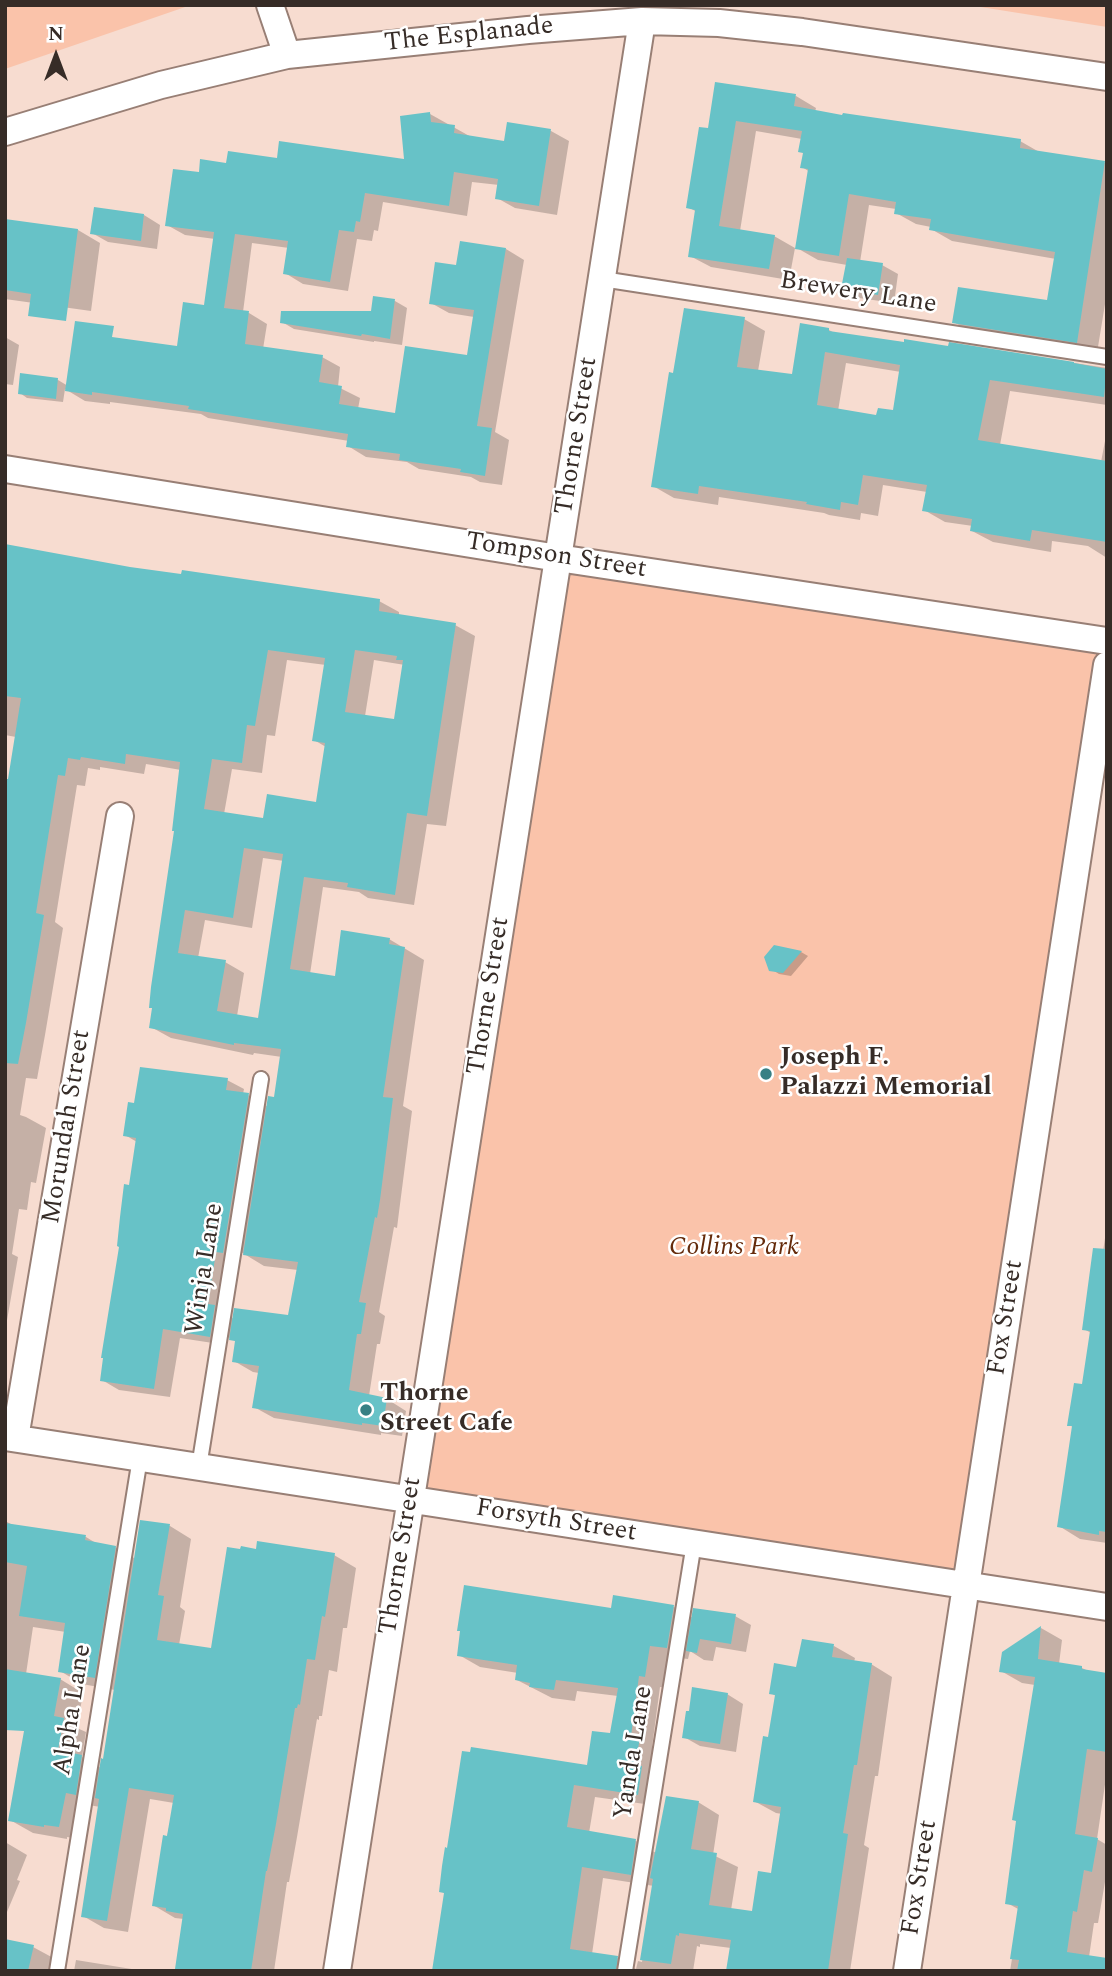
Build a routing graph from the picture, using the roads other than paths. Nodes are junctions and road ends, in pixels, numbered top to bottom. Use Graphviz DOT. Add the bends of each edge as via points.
graph roads {
  1 [pos="270,5"];
  2 [pos="642,21"];
  3 [pos="287,55"];
  4 [pos="1107,77"];
  5 [pos="5,132"];
  6 [pos="602,278"];
  7 [pos="1107,357"];
  8 [pos="5,469"];
  9 [pos="558,558"];
  10 [pos="1107,641"];
  11 [pos="1107,665"];
  12 [pos="120,816"];
  13 [pos="261,1079"];
  14 [pos="10,1438"];
  15 [pos="140,1458"];
  16 [pos="198,1467"];
  17 [pos="411,1500"];
  18 [pos="694,1543"];
  19 [pos="966,1585"];
  20 [pos="1107,1607"];
  21 [pos="57,1971"];
  22 [pos="337,1971"];
  23 [pos="625,1971"];
  24 [pos="906,1971"];
  1 -- 3 [label="street"];
  2 -- 3 [label="street, The Esplanade"];
  2 -- 4 [label="street, The Esplanade" via="802,32"];
  2 -- 6 [label="street, Thorne Street"];
  3 -- 5 [label="street, The Esplanade" via="160,85"];
  6 -- 7 [label="lane, Brewery Lane"];
  6 -- 9 [label="street, Thorne Street"];
  8 -- 9 [label="street, Tompson Street"];
  9 -- 10 [label="street, Tompson Street"];
  9 -- 17 [label="street, Thorne Street"];
  11 -- 19 [label="street, Fox Street"];
  12 -- 14 [label="street, Morundah Street"];
  13 -- 16 [label="lane, Winja Lane"];
  14 -- 15 [label="street, Forsyth Street"];
  15 -- 16 [label="street, Forsyth Street"];
  15 -- 21 [label="lane, Alpha Lane"];
  16 -- 17 [label="street, Forsyth Street"];
  17 -- 18 [label="street, Forsyth Street"];
  17 -- 22 [label="street, Thorne Street"];
  18 -- 19 [label="street, Forsyth Street"];
  18 -- 23 [label="lane, Yanda Lane"];
  19 -- 20 [label="street, Forsyth Street"];
  19 -- 24 [label="street, Fox Street"];
}
